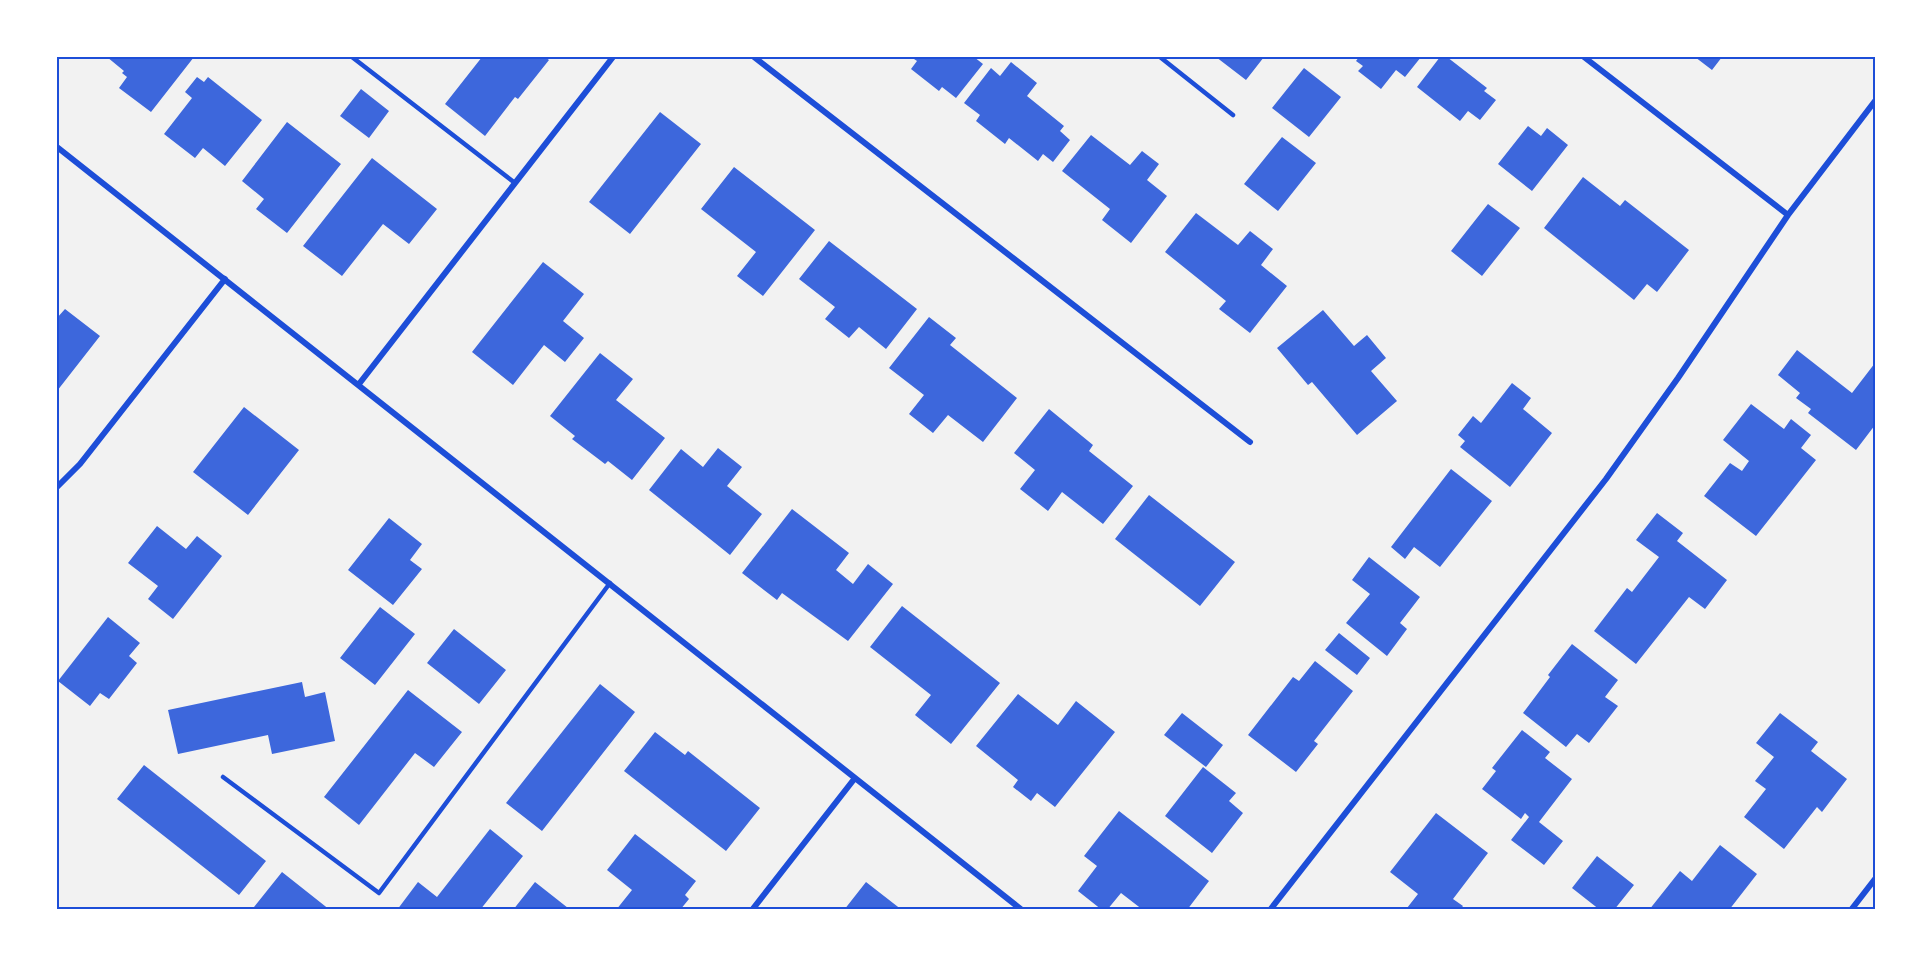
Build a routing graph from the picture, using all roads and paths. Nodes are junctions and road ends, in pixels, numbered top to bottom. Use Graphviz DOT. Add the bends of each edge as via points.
graph roads {
  1 [pos="352,57"];
  2 [pos="613,57"];
  3 [pos="754,57"];
  4 [pos="1160,57"];
  5 [pos="1584,57"];
  6 [pos="1875,101"];
  7 [pos="1233,115"];
  8 [pos="57,147"];
  9 [pos="515,183"];
  10 [pos="1788,215"];
  11 [pos="225,279"];
  12 [pos="359,384"];
  13 [pos="1250,442"];
  14 [pos="57,487"];
  15 [pos="610,583"];
  16 [pos="223,777"];
  17 [pos="855,778"];
  18 [pos="1875,879"];
  19 [pos="752,910"];
  20 [pos="1022,910"];
  21 [pos="1270,910"];
  22 [pos="1851,910"];
  1 -- 9 [label="lane"];
  2 -- 9 [label="street"];
  3 -- 13 [label="street"];
  4 -- 7 [label="lane"];
  5 -- 10 [label="street"];
  6 -- 10 [label="street"];
  8 -- 11 [label="street"];
  9 -- 12 [label="street"];
  10 -- 21 [label="street" via="1606,479"];
  11 -- 12 [label="street"];
  11 -- 14 [label="street" via="80,464"];
  12 -- 15 [label="street"];
  15 -- 16 [label="lane" via="379,893"];
  15 -- 17 [label="street"];
  17 -- 19 [label="street"];
  17 -- 20 [label="street"];
  18 -- 22 [label="street"];
}
